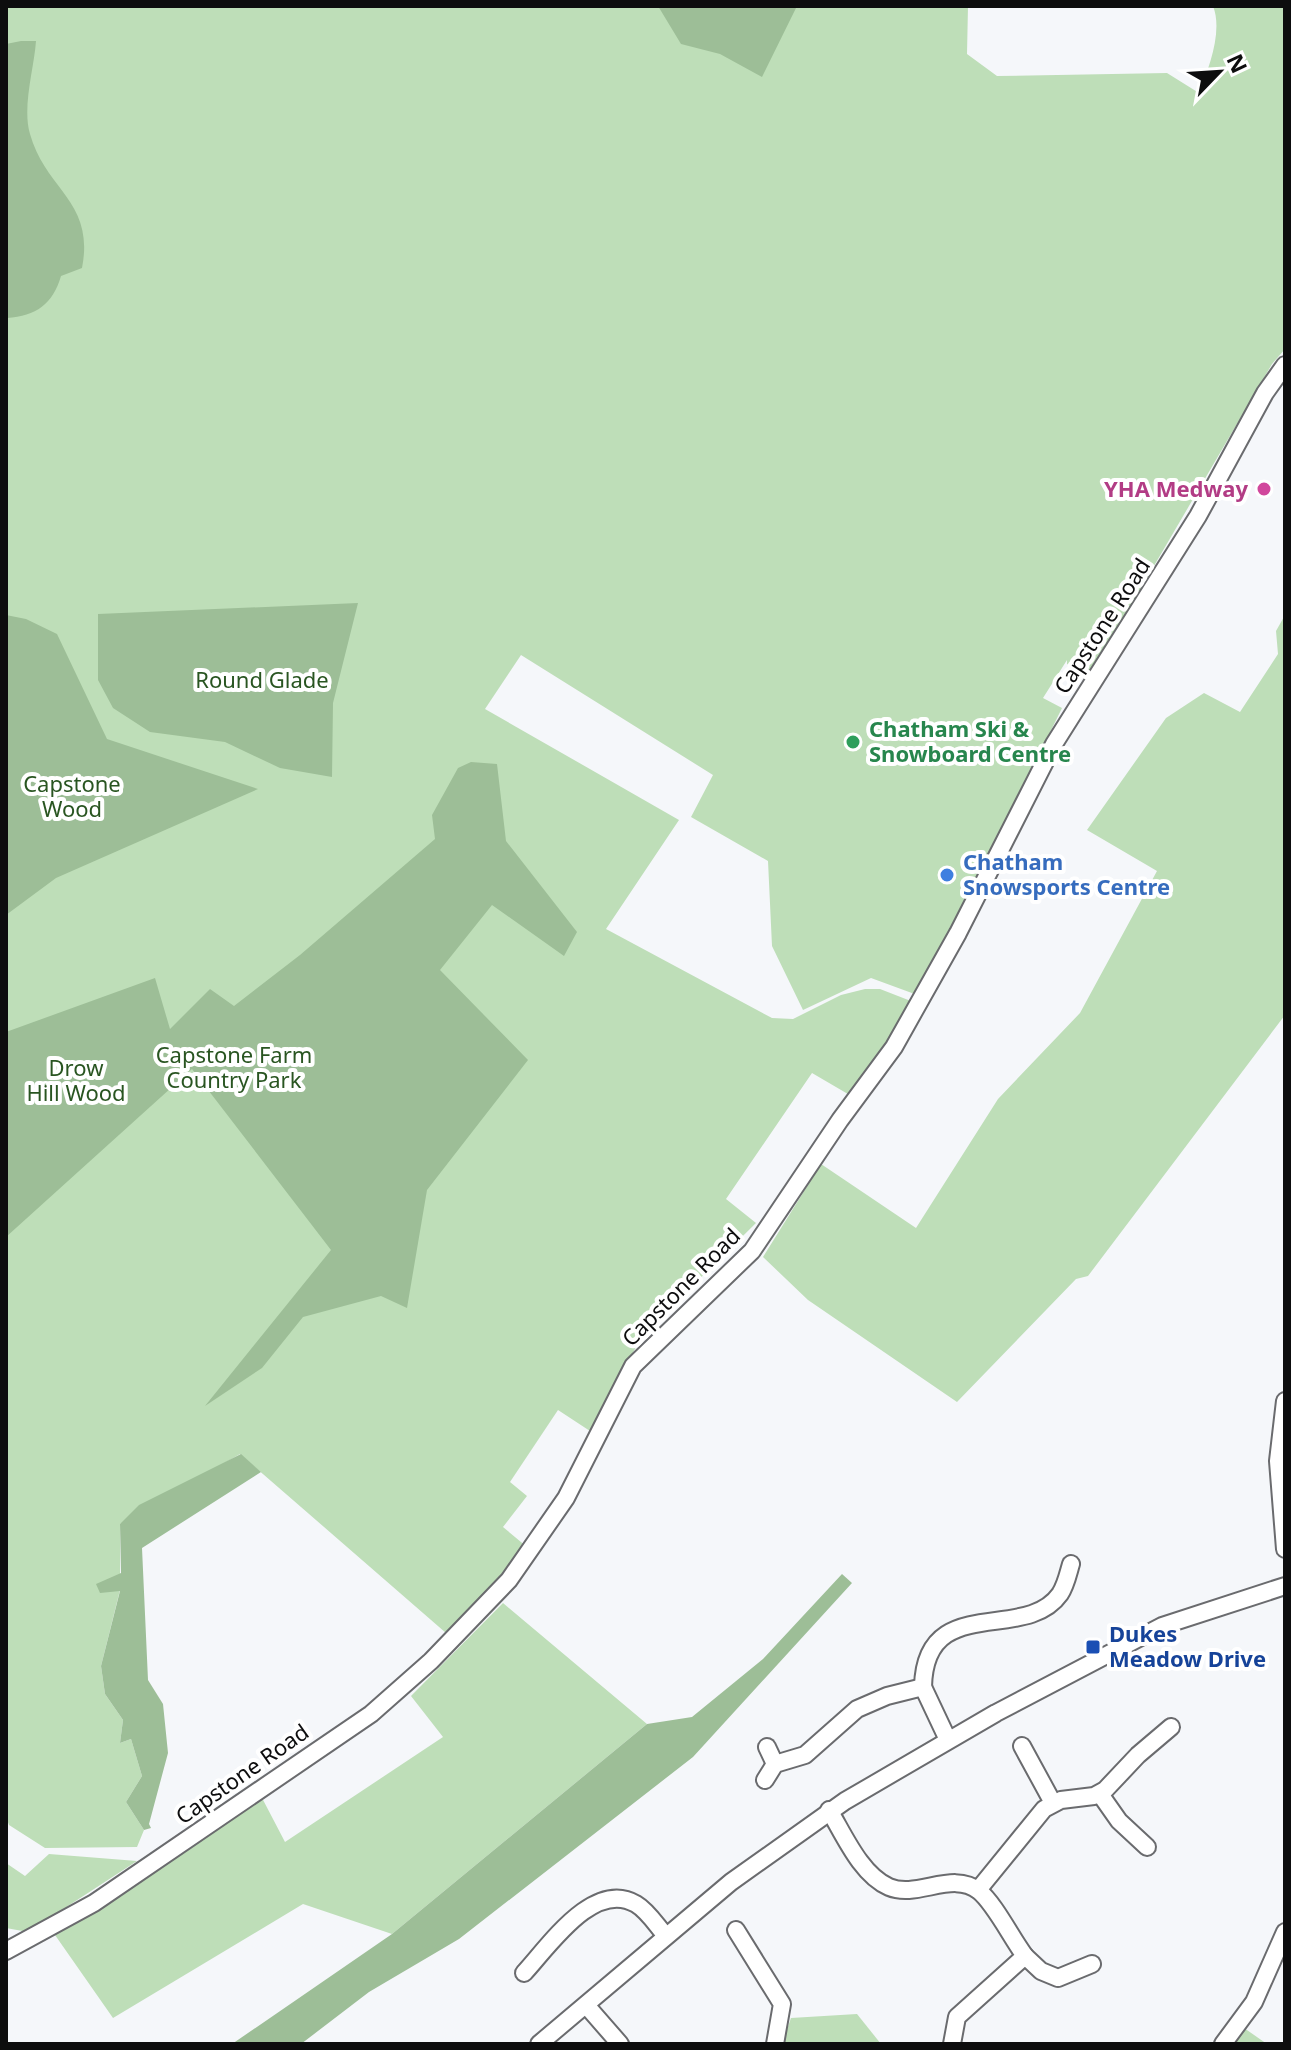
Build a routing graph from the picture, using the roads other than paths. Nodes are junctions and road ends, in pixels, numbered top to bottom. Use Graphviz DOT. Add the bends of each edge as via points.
graph roads {
  1 [pos="1285,365"];
  2 [pos="1285,1401"];
  3 [pos="1285,1549"];
  4 [pos="1071,1564"];
  5 [pos="1285,1586"];
  6 [pos="923,1687"];
  7 [pos="1171,1727"];
  8 [pos="948,1740"];
  9 [pos="1022,1746"];
  10 [pos="767,1747"];
  11 [pos="775,1764"];
  12 [pos="765,1780"];
  13 [pos="1100,1794"];
  14 [pos="1053,1803"];
  15 [pos="829,1810"];
  16 [pos="1147,1847"];
  17 [pos="978,1890"];
  18 [pos="736,1930"];
  19 [pos="1285,1932"];
  20 [pos="666,1936"];
  21 [pos="6,1951"];
  22 [pos="1025,1956"];
  23 [pos="1092,1964"];
  24 [pos="524,1973"];
  25 [pos="586,2005"];
  26 [pos="539,2044"];
  27 [pos="620,2044"];
  28 [pos="775,2044"];
  29 [pos="952,2044"];
  30 [pos="1223,2044"];
  1 -- 21 [label="street, Capstone Road" via="1198,516 1054,744 894,1047 752,1251 633,1366 566,1498 509,1580 371,1714 94,1903"];
  2 -- 3 [label="street" via="1278,1461"];
  4 -- 6 [label="street" via="1062,1591 1049,1603 941,1637 928,1658"];
  5 -- 8 [label="street" via="1162,1626"];
  6 -- 8 [label="street"];
  6 -- 11 [label="street" via="865,1705 805,1755"];
  7 -- 13 [label="street"];
  8 -- 15 [label="street"];
  9 -- 14 [label="street"];
  10 -- 11 [label="street"];
  11 -- 12 [label="street"];
  13 -- 14 [label="street"];
  13 -- 16 [label="street"];
  14 -- 17 [label="street" via="1035,1816"];
  15 -- 17 [label="street" via="863,1864 888,1887 908,1890 953,1883"];
  15 -- 20 [label="street"];
  17 -- 22 [label="street"];
  18 -- 28 [label="street" via="782,2004"];
  19 -- 30 [label="street" via="1254,2002"];
  20 -- 24 [label="street" via="639,1906 620,1898 605,1899 579,1917"];
  20 -- 25 [label="street"];
  22 -- 23 [label="street" via="1058,1978"];
  22 -- 29 [label="street" via="957,2017"];
  25 -- 26 [label="street"];
  25 -- 27 [label="street"];
}
